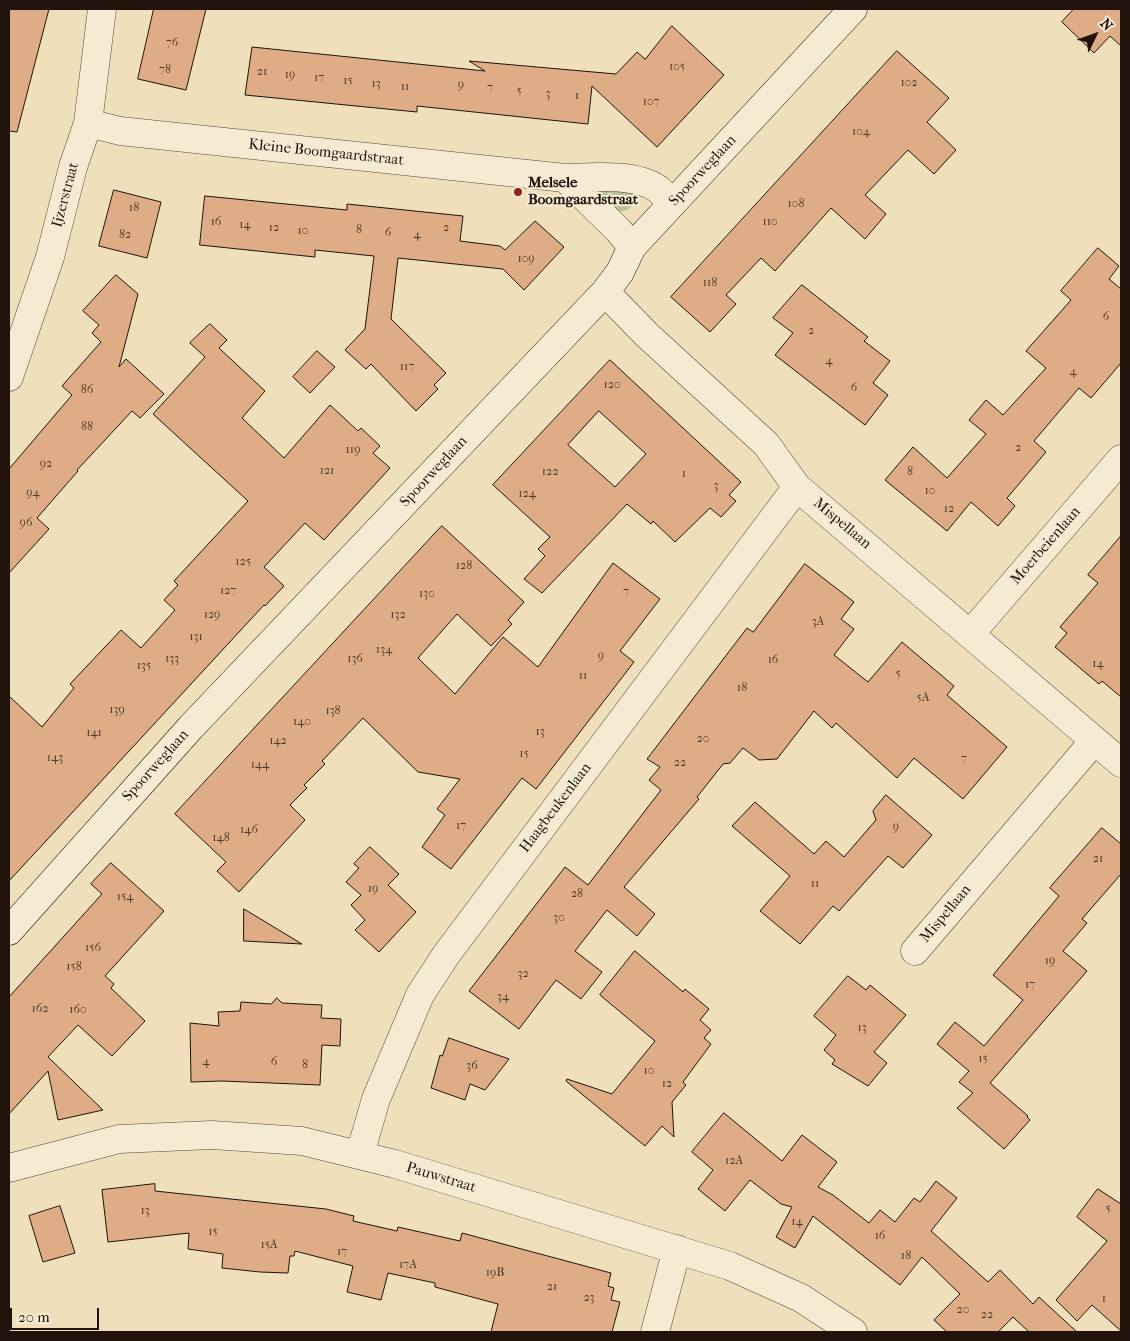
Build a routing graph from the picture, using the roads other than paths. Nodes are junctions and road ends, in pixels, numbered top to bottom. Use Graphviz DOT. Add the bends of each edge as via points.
graph roads {
  1 [pos="102,9"];
  2 [pos="853,9"];
  3 [pos="88,123"];
  4 [pos="565,178"];
  5 [pos="672,203"];
  6 [pos="632,247"];
  7 [pos="605,292"];
  8 [pos="9,377"];
  9 [pos="1121,459"];
  10 [pos="797,487"];
  11 [pos="971,633"];
  12 [pos="1094,741"];
  13 [pos="1121,763"];
  14 [pos="9,931"];
  15 [pos="915,951"];
  16 [pos="360,1154"];
  17 [pos="9,1168"];
  18 [pos="677,1249"];
  19 [pos="655,1332"];
  20 [pos="853,1332"];
  1 -- 3 [label="street, Ijzerstraat"];
  2 -- 5 [label="street, Spoorweglaan"];
  3 -- 4 [label="street, Kleine Boomgaardstraat" via="120,131"];
  3 -- 8 [label="street, Ijzerstraat" via="72,167 47,266"];
  4 -- 5 [label="street, Kleine Boomgaardstraat" via="599,176 637,180 657,188"];
  4 -- 6 [label="street" via="619,230"];
  5 -- 6 [label="street, Spoorweglaan"];
  6 -- 7 [label="street, Spoorweglaan" via="620,272"];
  7 -- 10 [label="street, Mispellaan" via="766,444"];
  7 -- 14 [label="street, Spoorweglaan" via="190,727"];
  9 -- 11 [label="street, Moerbeienlaan"];
  10 -- 11 [label="street, Mispellaan"];
  10 -- 16 [label="street, Haagbeukenlaan" via="446,955 420,996 376,1098"];
  11 -- 12 [label="street, Mispellaan"];
  12 -- 13 [label="street, Mispellaan"];
  12 -- 15 [label="street, Mispellaan"];
  16 -- 17 [label="street, Pauwstraat" via="302,1141 212,1135 119,1139"];
  16 -- 18 [label="street, Pauwstraat"];
  18 -- 19 [label="street"];
  18 -- 20 [label="street, Pauwstraat" via="730,1266 801,1298"];
}
